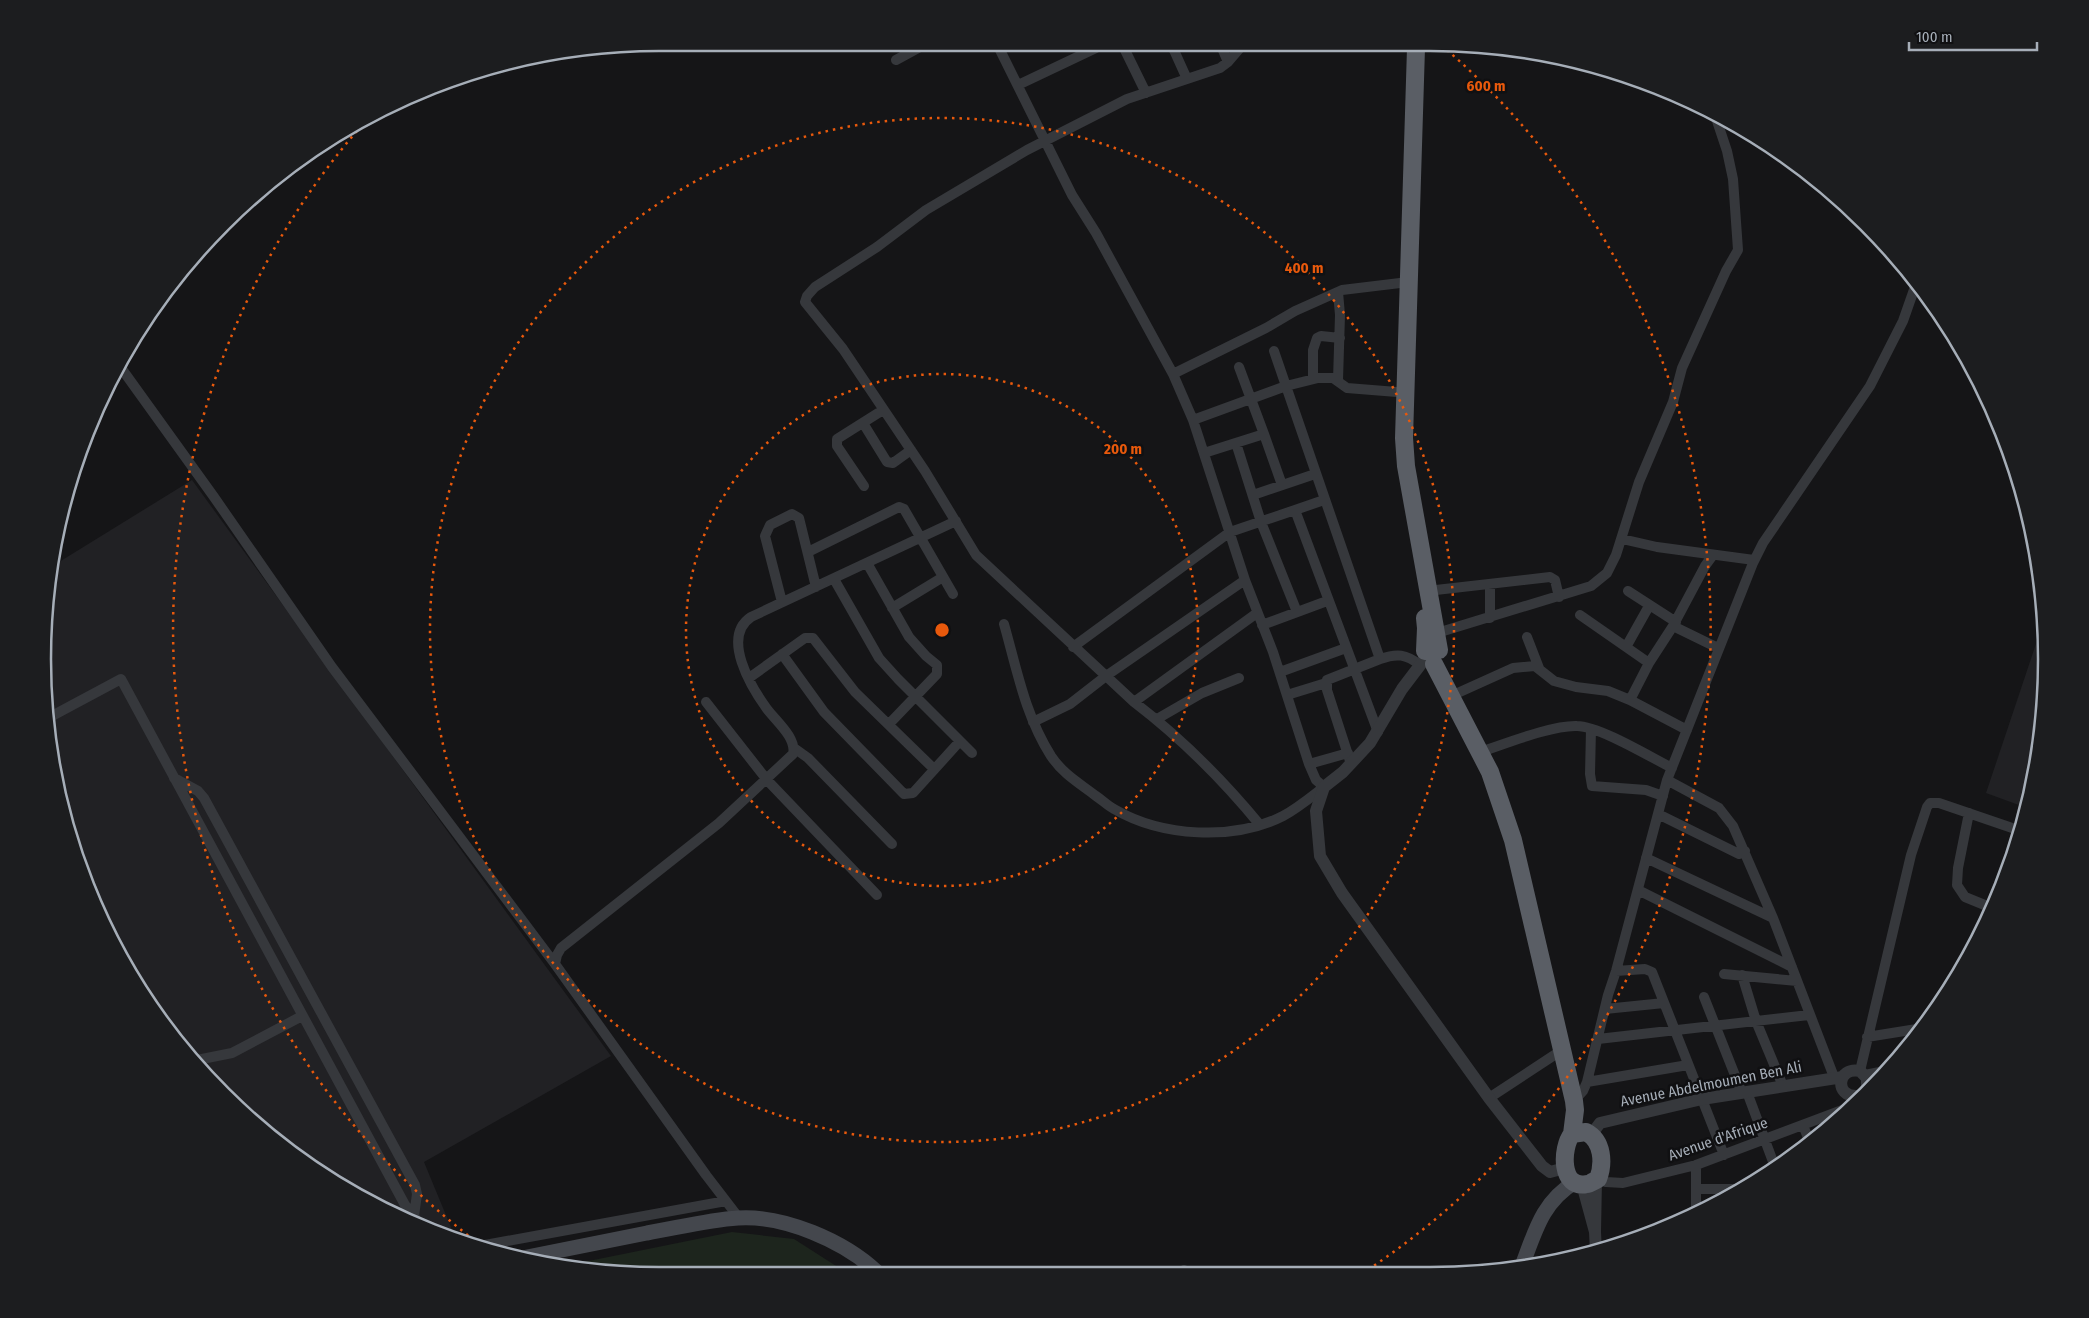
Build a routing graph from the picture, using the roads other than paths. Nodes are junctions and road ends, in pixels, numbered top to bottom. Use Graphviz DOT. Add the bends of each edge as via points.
graph roads {
  1 [pos="912,51"];
  2 [pos="1001,51"];
  3 [pos="1090,51"];
  4 [pos="1126,51"];
  5 [pos="1174,51"];
  6 [pos="1223,51"];
  7 [pos="1237,51"];
  8 [pos="1408,51"];
  9 [pos="1416,51"];
  10 [pos="896,60"];
  11 [pos="1228,62"];
  12 [pos="1188,79"];
  13 [pos="1018,86"];
  14 [pos="1146,92"];
  15 [pos="1718,124"];
  16 [pos="1046,140"];
  17 [pos="1400,283"];
  18 [pos="1914,291"];
  19 [pos="1338,292"];
  20 [pos="1340,338"];
  21 [pos="1274,351"];
  22 [pos="1239,368"];
  23 [pos="124,372"];
  24 [pos="1173,374"];
  25 [pos="1313,379"];
  26 [pos="1338,380"];
  27 [pos="1286,386"];
  28 [pos="1397,392"];
  29 [pos="1250,399"];
  30 [pos="884,410"];
  31 [pos="1193,420"];
  32 [pos="863,423"];
  33 [pos="1264,434"];
  34 [pos="1236,443"];
  35 [pos="911,450"];
  36 [pos="1204,453"];
  37 [pos="1315,474"];
  38 [pos="1282,485"];
  39 [pos="864,486"];
  40 [pos="1253,495"];
  41 [pos="1324,500"];
  42 [pos="1294,510"];
  43 [pos="956,521"];
  44 [pos="1261,522"];
  45 [pos="1230,532"];
  46 [pos="920,539"];
  47 [pos="1622,539"];
  48 [pos="808,552"];
  49 [pos="1713,555"];
  50 [pos="1754,560"];
  51 [pos="867,563"];
  52 [pos="943,577"];
  53 [pos="834,578"];
  54 [pos="1245,580"];
  55 [pos="1490,585"];
  56 [pos="816,586"];
  57 [pos="1427,591"];
  58 [pos="1628,591"];
  59 [pos="953,594"];
  60 [pos="1559,596"];
  61 [pos="1327,601"];
  62 [pos="782,602"];
  63 [pos="1649,606"];
  64 [pos="892,608"];
  65 [pos="1297,612"];
  66 [pos="1257,613"];
  67 [pos="1580,615"];
  68 [pos="1490,618"];
  69 [pos="1004,624"];
  70 [pos="1674,624"];
  71 [pos="1262,625"];
  72 [pos="1527,637"];
  73 [pos="1073,647"];
  74 [pos="1626,647"];
  75 [pos="1346,648"];
  76 [pos="1718,648"];
  77 [pos="782,654"];
  78 [pos="1430,654"];
  79 [pos="1380,659"];
  80 [pos="1650,663"];
  81 [pos="1539,668"];
  82 [pos="1355,669"];
  83 [pos="1280,672"];
  84 [pos="1106,676"];
  85 [pos="749,678"];
  86 [pos="1240,678"];
  87 [pos="1326,683"];
  88 [pos="1287,695"];
  89 [pos="1452,696"];
  90 [pos="916,697"];
  91 [pos="1630,700"];
  92 [pos="706,702"];
  93 [pos="1134,702"];
  94 [pos="54,715"];
  95 [pos="1157,719"];
  96 [pos="1033,722"];
  97 [pos="889,724"];
  98 [pos="1591,729"];
  99 [pos="1687,730"];
  100 [pos="1378,732"];
  101 [pos="960,741"];
  102 [pos="794,748"];
  103 [pos="1480,752"];
  104 [pos="972,753"];
  105 [pos="1350,758"];
  106 [pos="1309,764"];
  107 [pos="1672,768"];
  108 [pos="934,769"];
  109 [pos="173,777"];
  110 [pos="767,780"];
  111 [pos="1667,780"];
  112 [pos="1324,788"];
  113 [pos="1663,796"];
  114 [pos="1969,813"];
  115 [pos="1658,814"];
  116 [pos="1260,825"];
  117 [pos="2013,828"];
  118 [pos="892,844"];
  119 [pos="1745,851"];
  120 [pos="1646,858"];
  121 [pos="1638,890"];
  122 [pos="877,895"];
  123 [pos="1985,905"];
  124 [pos="1773,918"];
  125 [pos="555,964"];
  126 [pos="1792,968"];
  127 [pos="1616,971"];
  128 [pos="1724,974"];
  129 [pos="1742,975"];
  130 [pos="1797,981"];
  131 [pos="1704,997"];
  132 [pos="1664,1004"];
  133 [pos="1605,1009"];
  134 [pos="1809,1015"];
  135 [pos="302,1016"];
  136 [pos="1756,1021"];
  137 [pos="1715,1025"];
  138 [pos="1674,1030"];
  139 [pos="1911,1030"];
  140 [pos="1867,1037"];
  141 [pos="1598,1039"];
  142 [pos="1562,1050"];
  143 [pos="201,1059"];
  144 [pos="1688,1065"];
  145 [pos="1839,1077"];
  146 [pos="1866,1080"];
  147 [pos="1587,1082"];
  148 [pos="1783,1086"];
  149 [pos="1744,1092"];
  150 [pos="1488,1098"];
  151 [pos="1850,1098"];
  152 [pos="1702,1100"];
  153 [pos="1575,1105"];
  154 [pos="1834,1113"];
  155 [pos="1803,1125"];
  156 [pos="1572,1134"];
  157 [pos="1591,1135"];
  158 [pos="1807,1135"];
  159 [pos="1764,1140"];
  160 [pos="1724,1155"];
  161 [pos="1772,1161"];
  162 [pos="1696,1166"];
  163 [pos="1580,1178"];
  164 [pos="1696,1188"];
  165 [pos="1727,1189"];
  166 [pos="726,1200"];
  167 [pos="1696,1205"];
  168 [pos="412,1214"];
  169 [pos="414,1215"];
  170 [pos="739,1218"];
  171 [pos="494,1243"];
  172 [pos="1596,1243"];
  173 [pos="537,1254"];
  174 [pos="1525,1259"];
  175 [pos="871,1267"];
  1 -- 10 [label="street"];
  2 -- 13 [label="street"];
  3 -- 13 [label="street"];
  4 -- 14 [label="street"];
  5 -- 12 [label="street"];
  6 -- 11 [label="street"];
  7 -- 11 [label="street"];
  8 -- 17 [label="highway"];
  9 -- 57 [label="highway" via="1404,438"];
  11 -- 12 [label="street"];
  12 -- 14 [label="street"];
  13 -- 16 [label="street"];
  14 -- 16 [label="street" via="1090,116"];
  15 -- 47 [label="street" via="1733,179 1738,250 1682,368 1673,402 1640,482"];
  16 -- 24 [label="street" via="1072,195"];
  16 -- 30 [label="street" via="926,210 815,287 807,296 806,302"];
  17 -- 19 [label="street"];
  17 -- 28 [label="highway"];
  18 -- 50 [label="street" via="1903,321 1870,386"];
  19 -- 20 [label="street"];
  19 -- 24 [label="street"];
  20 -- 25 [label="street" via="1317,338 1313,350"];
  20 -- 26 [label="street"];
  21 -- 27 [label="street"];
  22 -- 29 [label="street"];
  23 -- 125 [label="street" via="332,667"];
  24 -- 31 [label="street"];
  25 -- 26 [label="street"];
  25 -- 27 [label="street"];
  26 -- 28 [label="street" via="1347,388"];
  27 -- 29 [label="street"];
  27 -- 37 [label="street"];
  28 -- 78 [label="highway" via="1398,467"];
  29 -- 31 [label="street"];
  29 -- 33 [label="street"];
  30 -- 32 [label="street"];
  30 -- 35 [label="street"];
  31 -- 36 [label="street"];
  32 -- 35 [label="street" via="887,462 893,463"];
  32 -- 39 [label="street" via="837,439 837,446"];
  33 -- 34 [label="street"];
  33 -- 38 [label="street"];
  34 -- 36 [label="street"];
  34 -- 40 [label="street"];
  35 -- 43 [label="street"];
  36 -- 45 [label="street"];
  37 -- 38 [label="street"];
  37 -- 41 [label="street"];
  38 -- 40 [label="street"];
  40 -- 44 [label="street"];
  41 -- 42 [label="street"];
  41 -- 79 [label="street"];
  42 -- 44 [label="street"];
  42 -- 61 [label="street"];
  43 -- 46 [label="street"];
  43 -- 73 [label="street" via="981,561"];
  44 -- 45 [label="street"];
  44 -- 65 [label="street"];
  45 -- 54 [label="street"];
  45 -- 73 [label="street"];
  46 -- 48 [label="street" via="904,509 899,507"];
  46 -- 51 [label="street"];
  46 -- 52 [label="street"];
  47 -- 49 [label="street"];
  47 -- 60 [label="street" via="1600,581"];
  48 -- 56 [label="street"];
  48 -- 62 [label="street" via="796,514 773,522 767,528 766,540"];
  49 -- 50 [label="street"];
  49 -- 70 [label="street"];
  50 -- 76 [label="street"];
  51 -- 53 [label="street"];
  51 -- 64 [label="street"];
  52 -- 59 [label="street"];
  52 -- 64 [label="street"];
  53 -- 56 [label="street"];
  53 -- 90 [label="street" via="879,658"];
  54 -- 66 [label="street"];
  54 -- 84 [label="street"];
  55 -- 57 [label="street"];
  55 -- 60 [label="street" via="1550,577 1555,580"];
  55 -- 68 [label="street"];
  56 -- 62 [label="street"];
  57 -- 78 [label="highway"];
  58 -- 63 [label="street"];
  60 -- 68 [label="street"];
  61 -- 65 [label="street"];
  61 -- 75 [label="street"];
  62 -- 85 [label="street" via="751,617 739,631 738,645"];
  63 -- 70 [label="street"];
  63 -- 74 [label="street"];
  64 -- 90 [label="street" via="909,637 938,667 937,674"];
  65 -- 71 [label="street"];
  66 -- 71 [label="street"];
  66 -- 93 [label="street"];
  67 -- 74 [label="street"];
  68 -- 78 [label="street"];
  69 -- 96 [label="street" via="1015,672"];
  70 -- 76 [label="street"];
  70 -- 80 [label="street"];
  71 -- 83 [label="street"];
  72 -- 81 [label="street"];
  73 -- 84 [label="street"];
  74 -- 80 [label="street"];
  75 -- 82 [label="street"];
  75 -- 83 [label="street"];
  76 -- 99 [label="street"];
  77 -- 85 [label="street"];
  77 -- 97 [label="street" via="805,638 813,638 855,692"];
  77 -- 108 [label="street" via="824,712 902,793 911,794"];
  78 -- 79 [label="street" via="1400,654"];
  78 -- 89 [label="highway"];
  78 -- 100 [label="street" via="1402,689"];
  79 -- 82 [label="street"];
  80 -- 91 [label="street"];
  81 -- 89 [label="street" via="1513,668"];
  81 -- 91 [label="street" via="1554,681 1608,691"];
  82 -- 87 [label="street" via="1330,678"];
  82 -- 100 [label="street"];
  83 -- 88 [label="street"];
  84 -- 93 [label="street"];
  84 -- 96 [label="street" via="1070,704"];
  85 -- 102 [label="street"];
  86 -- 95 [label="street" via="1202,693"];
  87 -- 88 [label="street"];
  87 -- 105 [label="street"];
  88 -- 106 [label="street"];
  89 -- 103 [label="highway"];
  90 -- 97 [label="street"];
  90 -- 101 [label="street"];
  91 -- 99 [label="street"];
  92 -- 110 [label="street"];
  93 -- 95 [label="street"];
  94 -- 109 [label="street" via="121,679"];
  95 -- 116 [label="street" via="1210,769"];
  96 -- 116 [label="street" via="1062,771 1114,809 1157,825 1203,834"];
  97 -- 108 [label="street"];
  98 -- 103 [label="street" via="1562,727"];
  98 -- 107 [label="street"];
  98 -- 113 [label="street" via="1592,786 1646,790"];
  99 -- 107 [label="street"];
  100 -- 105 [label="street"];
  101 -- 104 [label="street"];
  101 -- 108 [label="street"];
  102 -- 110 [label="street" via="791,757"];
  102 -- 118 [label="street" via="808,758"];
  103 -- 142 [label="highway" via="1513,840"];
  105 -- 106 [label="street"];
  105 -- 112 [label="street"];
  106 -- 112 [label="street" via="1316,780"];
  107 -- 111 [label="street"];
  109 -- 135 [label="street"];
  109 -- 169 [label="street" via="198,790 209,806 415,1185"];
  110 -- 122 [label="street"];
  110 -- 125 [label="street" via="719,824 561,948"];
  111 -- 113 [label="street"];
  111 -- 119 [label="street" via="1719,808 1734,826"];
  112 -- 116 [label="street" via="1282,816"];
  112 -- 150 [label="street" via="1316,811 1322,861"];
  113 -- 115 [label="street"];
  114 -- 117 [label="street"];
  114 -- 123 [label="street" via="1957,885 1965,897"];
  114 -- 140 [label="street" via="1939,803 1930,803 1927,807 1911,855"];
  115 -- 119 [label="street" via="1739,854"];
  115 -- 120 [label="street"];
  119 -- 124 [label="street"];
  120 -- 121 [label="street"];
  120 -- 124 [label="street"];
  121 -- 126 [label="street"];
  121 -- 127 [label="street"];
  124 -- 126 [label="street"];
  125 -- 166 [label="street"];
  126 -- 130 [label="street"];
  127 -- 132 [label="street" via="1651,971"];
  127 -- 133 [label="street"];
  128 -- 129 [label="street"];
  129 -- 130 [label="street"];
  129 -- 136 [label="street"];
  130 -- 134 [label="street"];
  131 -- 137 [label="street"];
  132 -- 133 [label="street"];
  132 -- 138 [label="street"];
  133 -- 141 [label="street"];
  134 -- 136 [label="street"];
  134 -- 145 [label="street"];
  135 -- 143 [label="street" via="232,1053"];
  135 -- 168 [label="street"];
  136 -- 137 [label="street"];
  136 -- 148 [label="street"];
  137 -- 138 [label="street"];
  137 -- 149 [label="street"];
  138 -- 141 [label="street"];
  138 -- 144 [label="street"];
  139 -- 140 [label="street"];
  140 -- 146 [label="street"];
  141 -- 147 [label="street"];
  142 -- 150 [label="street"];
  142 -- 153 [label="highway"];
  144 -- 147 [label="street"];
  144 -- 152 [label="street"];
  145 -- 146 [label="street, Avenue Abdelmoumen Ben Ali" via="1850,1071"];
  145 -- 148 [label="street, Avenue Abdelmoumen Ben Ali"];
  145 -- 151 [label="street"];
  147 -- 153 [label="street"];
  148 -- 149 [label="street, Avenue Abdelmoumen Ben Ali"];
  149 -- 152 [label="street, Avenue Abdelmoumen Ben Ali"];
  149 -- 159 [label="street"];
  150 -- 163 [label="street" via="1544,1169"];
  152 -- 157 [label="street, Avenue Abdelmoumen Ben Ali" via="1600,1123"];
  152 -- 160 [label="street"];
  153 -- 156 [label="highway"];
  153 -- 157 [label="highway"];
  154 -- 155 [label="street, Avenue d'Afrique"];
  155 -- 158 [label="street"];
  155 -- 159 [label="street, Avenue d'Afrique"];
  156 -- 157 [label="highway" via="1586,1132"];
  156 -- 163 [label="highway" via="1565,1149"];
  157 -- 163 [label="highway" via="1599,1147 1601,1168"];
  159 -- 160 [label="street, Avenue d'Afrique"];
  159 -- 161 [label="street"];
  160 -- 162 [label="street, Avenue d'Afrique"];
  162 -- 163 [label="street, Avenue d'Afrique" via="1623,1183"];
  162 -- 164 [label="street"];
  163 -- 172 [label="street"];
  163 -- 174 [label="main road" via="1557,1194 1541,1218"];
  164 -- 165 [label="street"];
  164 -- 167 [label="street"];
  166 -- 170 [label="street"];
  166 -- 171 [label="street"];
  170 -- 173 [label="main road"];
  170 -- 175 [label="main road" via="800,1228 856,1254"];
}
